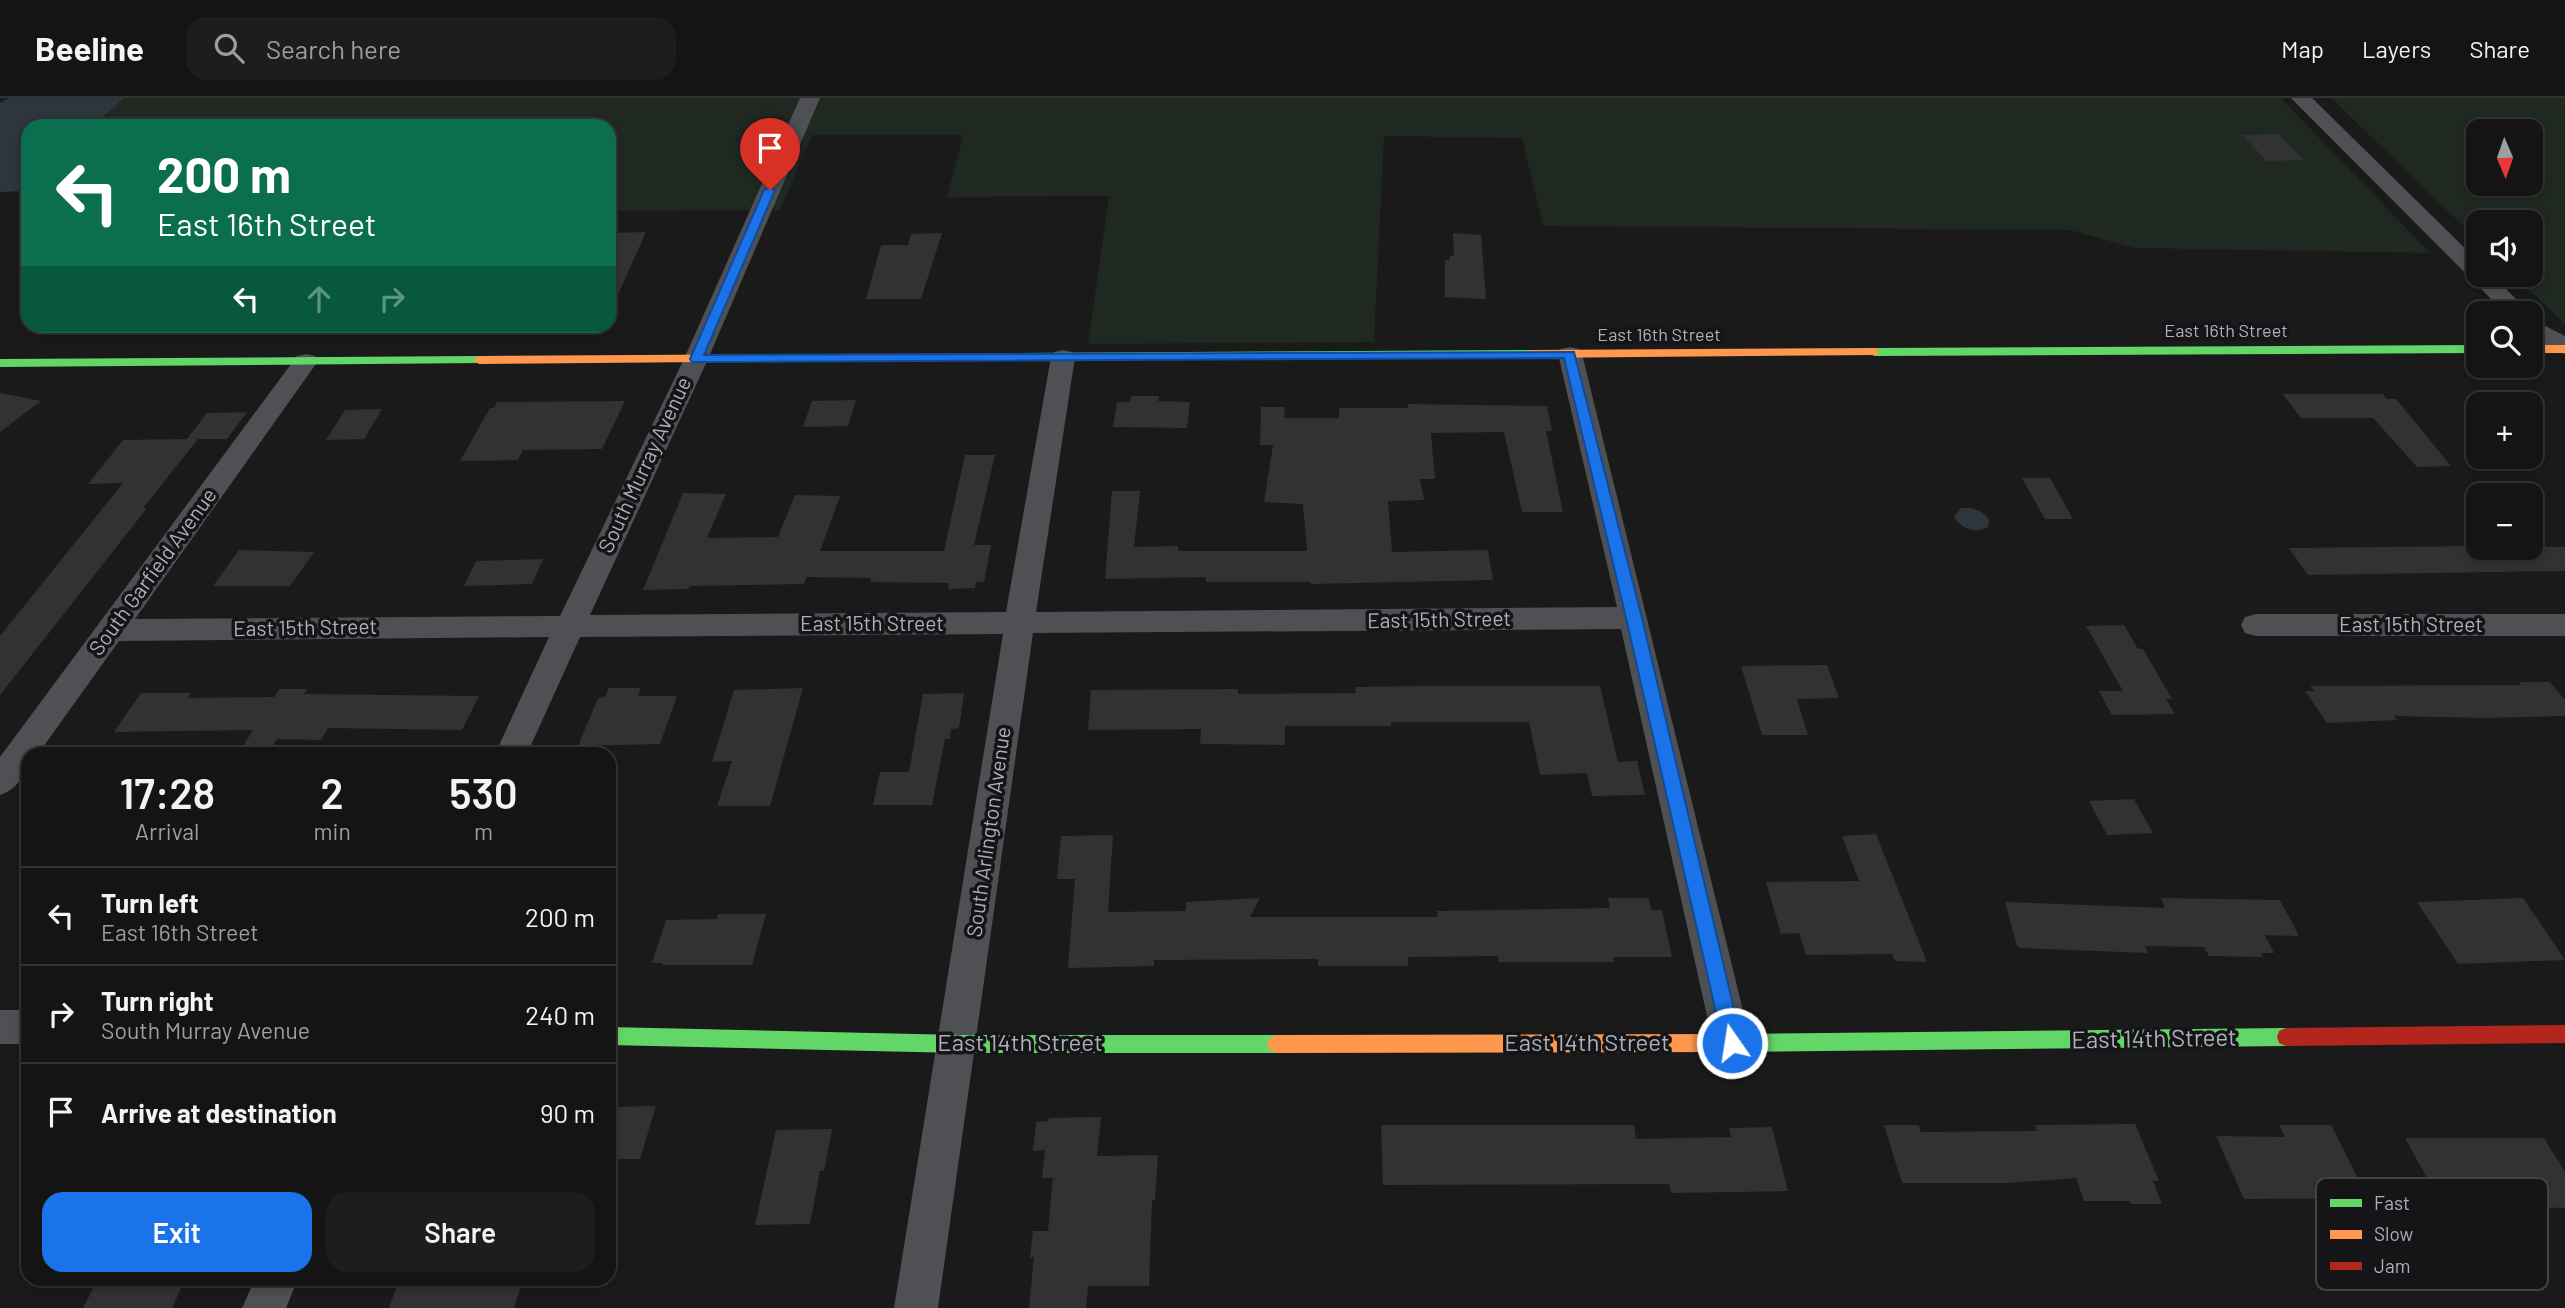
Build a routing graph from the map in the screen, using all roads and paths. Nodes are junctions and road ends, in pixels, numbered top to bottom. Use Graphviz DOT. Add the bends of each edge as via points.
graph roads {
  1 [pos="810,98"];
  2 [pos="2301,98"];
  3 [pos="2466,261"];
  4 [pos="2492,287"];
  5 [pos="2506,301"];
  6 [pos="2543,334"];
  7 [pos="2565,348"];
  8 [pos="2466,349"];
  9 [pos="2543,349"];
  10 [pos="1570,354"];
  11 [pos="1063,357"];
  12 [pos="696,359"];
  13 [pos="306,361"];
  14 [pos="0,363"];
  15 [pos="1634,618"];
  16 [pos="1020,624"];
  17 [pos="571,625"];
  18 [pos="2256,625"];
  19 [pos="2565,625"];
  20 [pos="110,630"];
  21 [pos="25,747"];
  22 [pos="514,747"];
  23 [pos="21,753"];
  24 [pos="0,782"];
  25 [pos="0,1027"];
  26 [pos="21,1027"];
  27 [pos="2565,1034"];
  28 [pos="616,1036"];
  29 [pos="1732,1043"];
  30 [pos="959,1044"];
  31 [pos="273,1286"];
  32 [pos="264,1308"];
  33 [pos="916,1308"];
  1 -- 12 [label="street, South Murray Avenue"];
  2 -- 3 [label="street"];
  4 -- 5 [label="street"];
  6 -- 7 [label="street"];
  7 -- 9 [label="street"];
  8 -- 10 [label="street, East 16th Street"];
  10 -- 11 [label="street, East 16th Street"];
  10 -- 15 [label="street"];
  11 -- 12 [label="street, East 16th Street"];
  11 -- 16 [label="street, South Arlington Avenue"];
  12 -- 13 [label="street, East 16th Street"];
  12 -- 17 [label="street, South Murray Avenue"];
  13 -- 14 [label="street, East 16th Street"];
  13 -- 20 [label="street, South Garfield Avenue"];
  15 -- 16 [label="street, East 15th Street"];
  15 -- 29 [label="street"];
  16 -- 17 [label="street, East 15th Street"];
  16 -- 30 [label="street, South Arlington Avenue"];
  17 -- 20 [label="street, East 15th Street"];
  17 -- 22 [label="street, South Murray Avenue"];
  18 -- 19 [label="street, East 15th Street"];
  20 -- 21 [label="street, South Garfield Avenue"];
  23 -- 24 [label="street, South Garfield Avenue"];
  25 -- 26 [label="street"];
  27 -- 29 [label="street, East 14th Street"];
  28 -- 30 [label="street, East 14th Street"];
  29 -- 30 [label="street, East 14th Street"];
  30 -- 33 [label="street, South Arlington Avenue"];
  31 -- 32 [label="street"];
}
